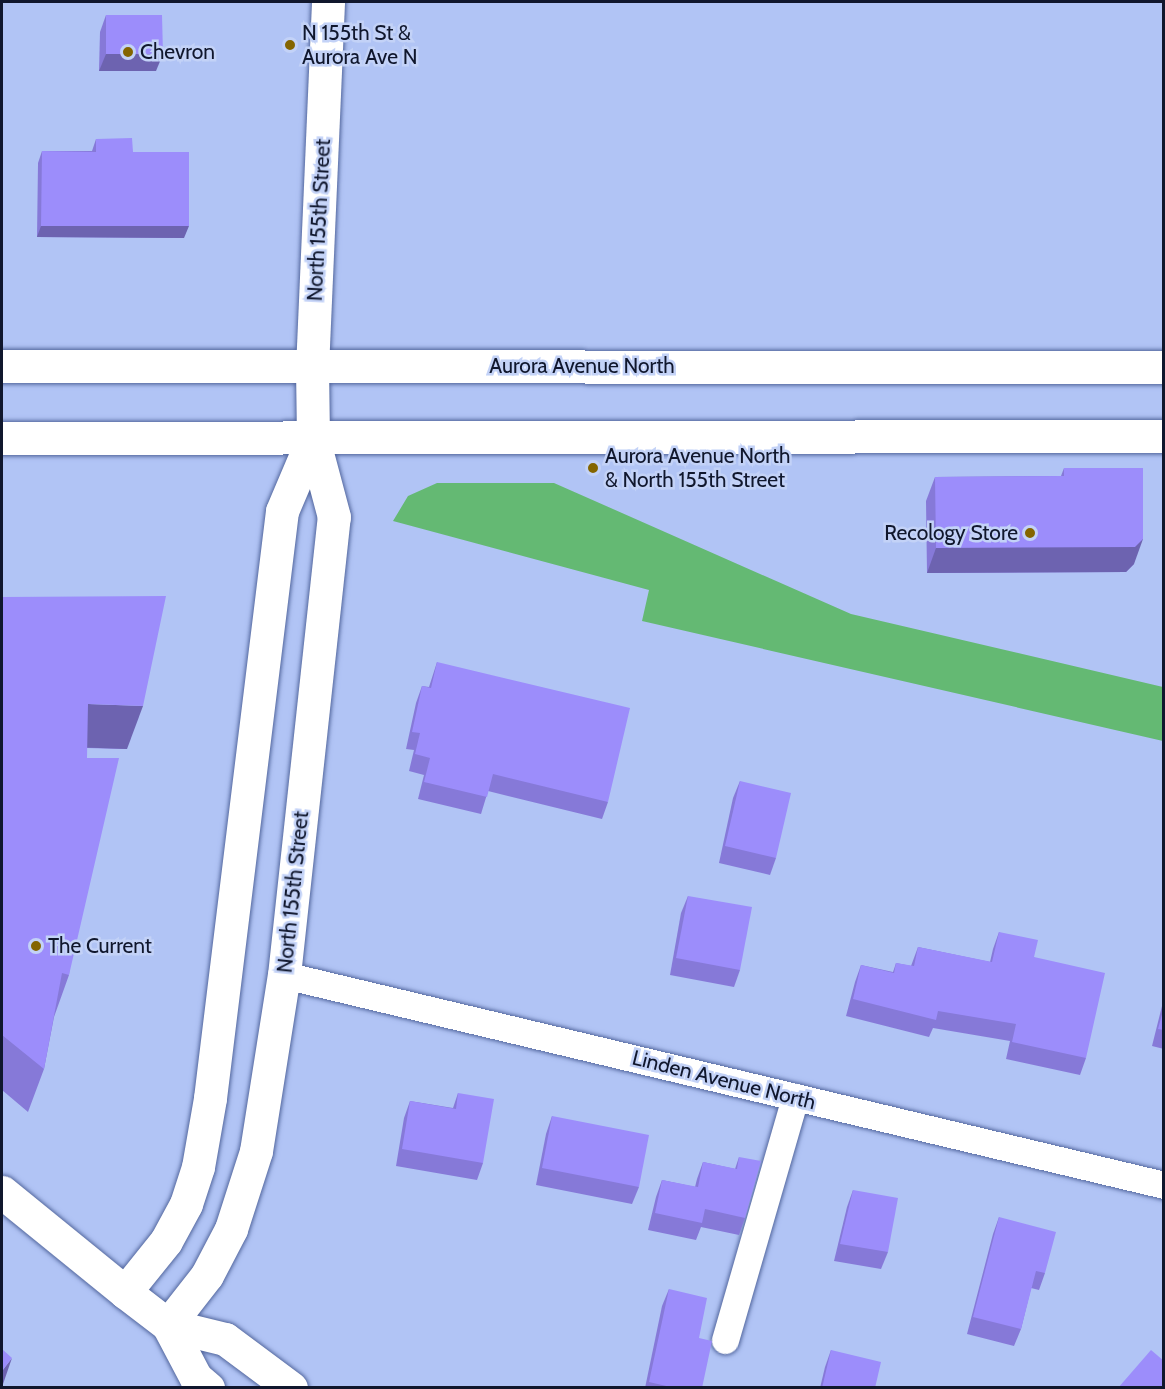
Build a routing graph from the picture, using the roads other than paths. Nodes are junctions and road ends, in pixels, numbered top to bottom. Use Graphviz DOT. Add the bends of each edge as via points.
graph roads {
  1 [pos="328,2"];
  2 [pos="2,366"];
  3 [pos="1164,367"];
  4 [pos="312,369"];
  5 [pos="1164,436"];
  6 [pos="2,438"];
  7 [pos="313,438"];
  8 [pos="284,975"];
  9 [pos="795,1097"];
  10 [pos="1164,1185"];
  11 [pos="2,1192"];
  12 [pos="125,1292"];
  13 [pos="168,1325"];
  14 [pos="724,1340"];
  15 [pos="208,1388"];
  16 [pos="291,1388"];
  1 -- 4 [label="main road, North 155th Street"];
  2 -- 4 [label="main road, Aurora Avenue North"];
  3 -- 4 [label="main road, Aurora Avenue North"];
  4 -- 7 [label="main road, North 155th Street"];
  5 -- 7 [label="main road"];
  6 -- 7 [label="main road"];
  7 -- 8 [label="main road, North 155th Street" via="334,517"];
  7 -- 12 [label="main road, North 155th Street" via="282,511 210,1098 198,1167 186,1204 166,1241"];
  8 -- 9 [label="street, Linden Avenue North"];
  8 -- 13 [label="main road, North 155th Street" via="255,1151 231,1229 207,1275"];
  9 -- 10 [label="street, Linden Avenue North"];
  9 -- 14 [label="street"];
  11 -- 12 [label="main road"];
  12 -- 13 [label="main road"];
  13 -- 15 [label="main road" via="196,1378"];
  13 -- 16 [label="main road" via="225,1339"];
}
